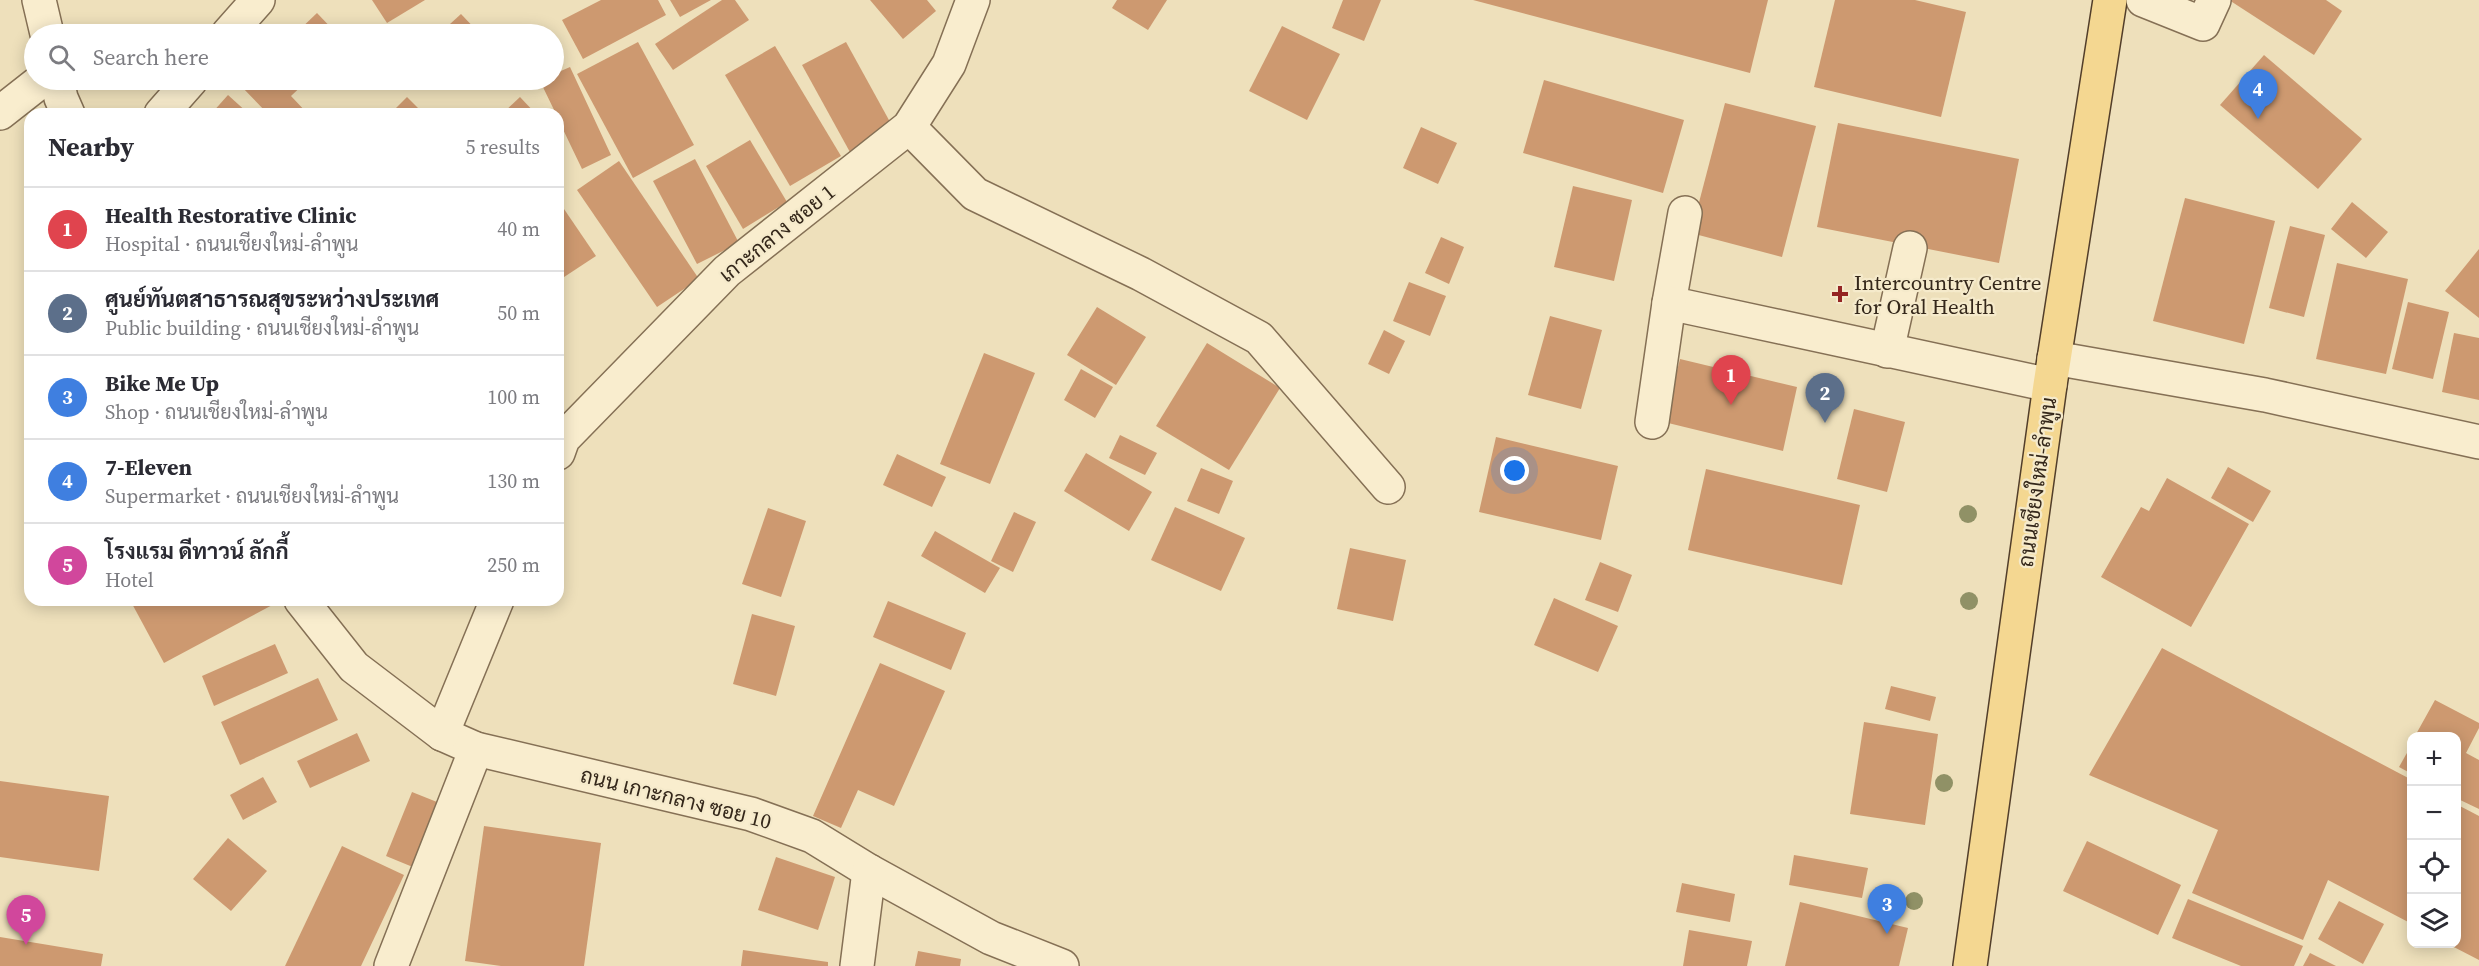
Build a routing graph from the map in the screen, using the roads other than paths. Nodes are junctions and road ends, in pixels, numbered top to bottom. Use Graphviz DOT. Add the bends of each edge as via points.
graph roads {
  1 [pos="39,0"];
  2 [pos="258,0"];
  3 [pos="973,0"];
  4 [pos="2110,0"];
  5 [pos="2143,0"];
  6 [pos="2214,0"];
  7 [pos="45,24"];
  8 [pos="237,24"];
  9 [pos="29,90"];
  10 [pos="59,90"];
  11 [pos="181,90"];
  12 [pos="65,108"];
  13 [pos="166,108"];
  14 [pos="0,113"];
  15 [pos="909,127"];
  16 [pos="1685,213"];
  17 [pos="1910,248"];
  18 [pos="1669,303"];
  19 [pos="1887,351"];
  20 [pos="2052,371"];
  21 [pos="1652,422"];
  22 [pos="564,438"];
  23 [pos="2479,442"];
  24 [pos="1388,487"];
  25 [pos="306,606"];
  26 [pos="495,606"];
  27 [pos="442,734"];
  28 [pos="476,749"];
  29 [pos="869,872"];
  30 [pos="391,966"];
  31 [pos="857,966"];
  32 [pos="1062,966"];
  33 [pos="1970,966"];
  1 -- 7 [label="street"];
  2 -- 8 [label="street"];
  3 -- 15 [label="street, เกาะกลาง ซอย 1" via="949,64"];
  4 -- 20 [label="main road, ถนนเชียงใหม่-ลำพูน"];
  5 -- 6 [label="street" via="2203,24"];
  9 -- 14 [label="street"];
  10 -- 12 [label="street"];
  11 -- 13 [label="street"];
  15 -- 22 [label="street, เกาะกลาง ซอย 1" via="727,271"];
  15 -- 24 [label="street" via="975,194 1141,274 1259,338"];
  16 -- 18 [label="street"];
  17 -- 19 [label="street"];
  18 -- 19 [label="street"];
  18 -- 21 [label="street"];
  19 -- 20 [label="street"];
  20 -- 23 [label="street" via="2265,395"];
  20 -- 33 [label="main road, ถนนเชียงใหม่-ลำพูน"];
  25 -- 27 [label="street, ถนน เกาะกลาง ซอย 10" via="354,667"];
  26 -- 27 [label="street"];
  27 -- 28 [label="street, ถนน เกาะกลาง ซอย 10"];
  28 -- 29 [label="street, ถนน เกาะกลาง ซอย 10" via="751,814 812,836"];
  28 -- 30 [label="street"];
  29 -- 31 [label="street"];
  29 -- 32 [label="street, ถนน เกาะกลาง ซอย 10" via="991,938"];
}
